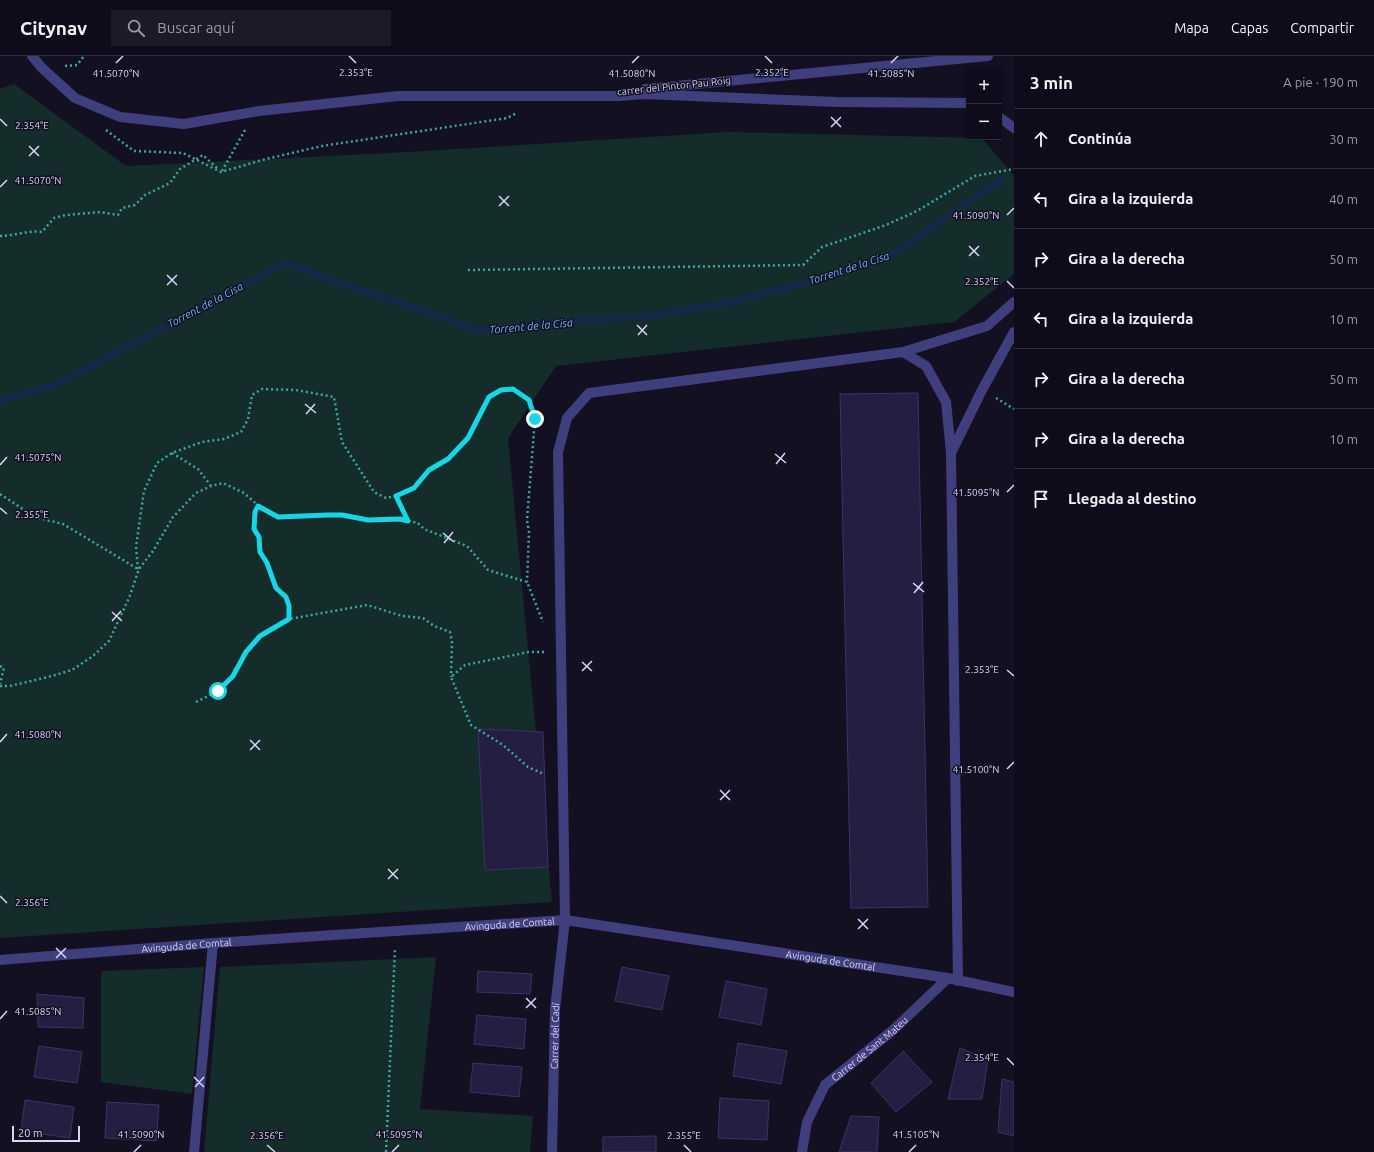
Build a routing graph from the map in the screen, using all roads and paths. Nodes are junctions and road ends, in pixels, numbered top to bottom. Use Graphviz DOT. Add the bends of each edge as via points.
graph roads {
  1 [pos="32,56"];
  2 [pos="988,56"];
  3 [pos="575,96"];
  4 [pos="966,103"];
  5 [pos="521,112"];
  6 [pos="1002,119"];
  7 [pos="247,127"];
  8 [pos="1014,128"];
  9 [pos="103,129"];
  10 [pos="195,160"];
  11 [pos="1014,169"];
  12 [pos="221,172"];
  13 [pos="0,236"];
  14 [pos="468,270"];
  15 [pos="1014,302"];
  16 [pos="1014,332"];
  17 [pos="903,352"];
  18 [pos="951,452"];
  19 [pos="172,453"];
  20 [pos="210,486"];
  21 [pos="0,494"];
  22 [pos="396,496"];
  23 [pos="258,506"];
  24 [pos="408,521"];
  25 [pos="138,569"];
  26 [pos="527,582"];
  27 [pos="289,619"];
  28 [pos="545,628"];
  29 [pos="549,652"];
  30 [pos="0,666"];
  31 [pos="451,678"];
  32 [pos="0,685"];
  33 [pos="196,702"];
  34 [pos="544,774"];
  35 [pos="565,920"];
  36 [pos="395,941"];
  37 [pos="213,943"];
  38 [pos="0,960"];
  39 [pos="953,980"];
  40 [pos="1014,992"];
  41 [pos="194,1152"];
  42 [pos="386,1152"];
  43 [pos="552,1152"];
  44 [pos="802,1152"];
  1 -- 3 [label="street" via="75,98 120,117 184,124 258,111 398,96"];
  2 -- 3 [label="street, carrer del Pintor Pau Roig"];
  3 -- 4 [label="street" via="644,94 837,102"];
  5 -- 12 [label="path" via="507,118 322,146"];
  6 -- 8 [label="street"];
  7 -- 12 [label="path"];
  9 -- 10 [label="path" via="134,151 183,154"];
  10 -- 12 [label="path"];
  10 -- 12 [label="path" via="203,155"];
  10 -- 13 [label="path" via="180,169 170,183 145,195 136,205 122,208 118,215 100,212 66,215 54,218 42,232"];
  11 -- 14 [label="path" via="975,176 917,211 886,225 822,247 803,265"];
  15 -- 17 [label="street, Carrer del Cadí" via="987,326"];
  16 -- 18 [label="street"];
  17 -- 18 [label="street" via="926,366 946,402"];
  17 -- 35 [label="street, Carrer del Cadí" via="589,393 567,418 558,452"];
  18 -- 39 [label="street"];
  19 -- 20 [label="path" via="198,469"];
  19 -- 22 [label="path" via="241,432 248,419 252,395 262,389 296,390 334,397 342,442 374,492 386,498"];
  19 -- 25 [label="path" via="157,463 144,491 136,547"];
  20 -- 23 [label="path" via="223,483 244,493"];
  20 -- 25 [label="path" via="196,493 173,517 153,552"];
  21 -- 25 [label="path" via="35,516 63,524"];
  22 -- 24 [label="path"];
  22 -- 26 [label="path" via="414,488 429,470 448,459 468,438 489,397 501,390 513,389 529,400 535,419 527,520 530,532"];
  23 -- 24 [label="path" via="278,517 335,515 368,520"];
  23 -- 27 [label="path" via="254,529 259,537 260,552 276,588 286,597"];
  24 -- 26 [label="path" via="418,523 424,529 467,546 488,570"];
  25 -- 32 [label="path" via="129,598 109,641 93,656 72,670 10,686"];
  26 -- 28 [label="path"];
  27 -- 31 [label="path" via="367,605 402,616 423,618 434,626 450,632"];
  27 -- 33 [label="path" via="260,636 246,652 233,676 218,691"];
  29 -- 31 [label="path" via="529,652 465,665"];
  30 -- 32 [label="path" via="4,668"];
  31 -- 34 [label="path" via="471,725 503,745 528,767"];
  35 -- 37 [label="street, Avinguda de Comtal"];
  35 -- 39 [label="street, Avinguda de Comtal"];
  35 -- 43 [label="street, Carrer del Cadí" via="555,1009"];
  36 -- 42 [label="path"];
  37 -- 38 [label="street, Avinguda de Comtal"];
  37 -- 41 [label="street"];
  39 -- 40 [label="street, Avinguda de Comtal"];
  39 -- 44 [label="street, Carrer de Sant Mateu" via="825,1085 807,1122"];
}
